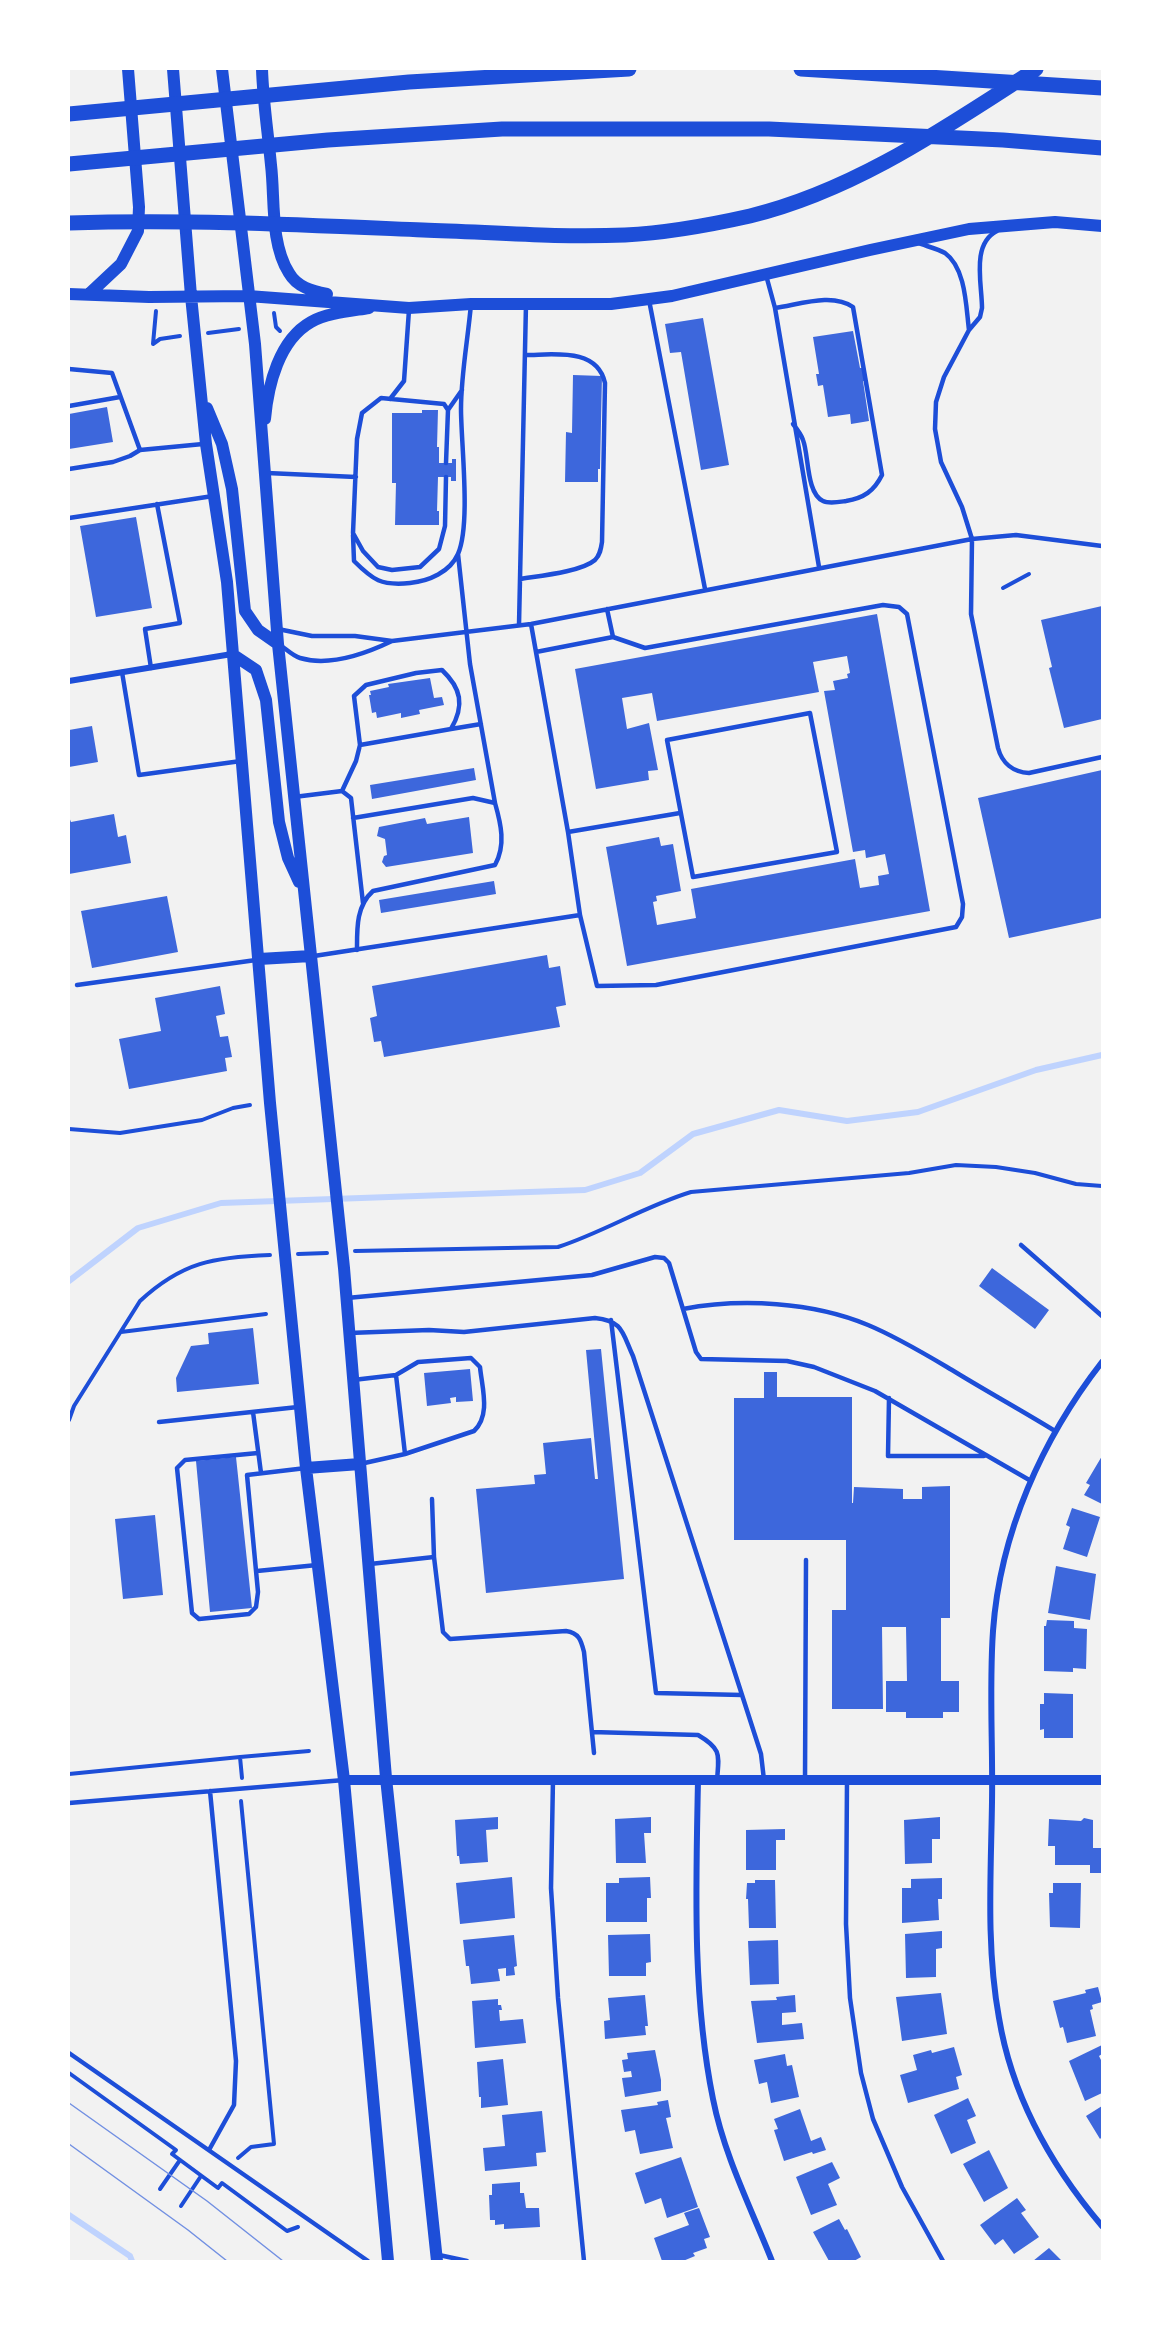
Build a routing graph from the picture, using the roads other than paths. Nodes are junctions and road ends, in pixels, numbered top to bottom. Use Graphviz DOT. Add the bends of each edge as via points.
graph roads {
  1 [pos="128,69"];
  2 [pos="173,69"];
  3 [pos="222,69"];
  4 [pos="262,69"];
  5 [pos="629,69"];
  6 [pos="801,69"];
  7 [pos="1036,69"];
  8 [pos="1102,88"];
  9 [pos="69,114"];
  10 [pos="1102,148"];
  11 [pos="69,164"];
  12 [pos="69,223"];
  13 [pos="1011,225"];
  14 [pos="1102,226"];
  15 [pos="911,241"];
  16 [pos="766,275"];
  17 [pos="69,294"];
  18 [pos="88,294"];
  19 [pos="191,296"];
  20 [pos="248,296"];
  21 [pos="649,299"];
  22 [pos="387,304"];
  23 [pos="471,304"];
  24 [pos="526,304"];
  25 [pos="409,308"];
  26 [pos="774,308"];
  27 [pos="969,330"];
  28 [pos="525,355"];
  29 [pos="69,369"];
  30 [pos="463,389"];
  31 [pos="202,396"];
  32 [pos="120,397"];
  33 [pos="390,399"];
  34 [pos="69,406"];
  35 [pos="448,410"];
  36 [pos="794,424"];
  37 [pos="206,444"];
  38 [pos="140,450"];
  39 [pos="263,456"];
  40 [pos="446,463"];
  41 [pos="69,469"];
  42 [pos="264,473"];
  43 [pos="356,477"];
  44 [pos="446,477"];
  45 [pos="213,496"];
  46 [pos="157,504"];
  47 [pos="69,518"];
  48 [pos="353,532"];
  49 [pos="972,539"];
  50 [pos="1102,546"];
  51 [pos="458,554"];
  52 [pos="819,567"];
  53 [pos="520,579"];
  54 [pos="705,589"];
  55 [pos="607,609"];
  56 [pos="531,624"];
  57 [pos="519,625"];
  58 [pos="278,629"];
  59 [pos="467,631"];
  60 [pos="613,637"];
  61 [pos="392,641"];
  62 [pos="278,644"];
  63 [pos="536,652"];
  64 [pos="232,654"];
  65 [pos="151,668"];
  66 [pos="122,672"];
  67 [pos="69,681"];
  68 [pos="481,724"];
  69 [pos="451,729"];
  70 [pos="360,745"];
  71 [pos="1102,757"];
  72 [pos="241,761"];
  73 [pos="342,791"];
  74 [pos="294,797"];
  75 [pos="495,803"];
  76 [pos="680,813"];
  77 [pos="353,818"];
  78 [pos="568,832"];
  79 [pos="304,891"];
  80 [pos="363,906"];
  81 [pos="580,915"];
  82 [pos="357,950"];
  83 [pos="311,956"];
  84 [pos="259,959"];
  85 [pos="77,985"];
  86 [pos="1021,1245"];
  87 [pos="347,1298"];
  88 [pos="683,1309"];
  89 [pos="1102,1316"];
  90 [pos="611,1320"];
  91 [pos="350,1333"];
  92 [pos="1102,1362"];
  93 [pos="396,1375"];
  94 [pos="353,1380"];
  95 [pos="889,1398"];
  96 [pos="300,1407"];
  97 [pos="253,1412"];
  98 [pos="159,1422"];
  99 [pos="1055,1431"];
  100 [pos="258,1453"];
  101 [pos="405,1454"];
  102 [pos="987,1455"];
  103 [pos="360,1464"];
  104 [pos="306,1468"];
  105 [pos="261,1473"];
  106 [pos="1031,1480"];
  107 [pos="432,1499"];
  108 [pos="434,1557"];
  109 [pos="807,1560"];
  110 [pos="369,1564"];
  111 [pos="318,1565"];
  112 [pos="256,1571"];
  113 [pos="742,1695"];
  114 [pos="592,1732"];
  115 [pos="594,1753"];
  116 [pos="386,1778"];
  117 [pos="553,1779"];
  118 [pos="344,1780"];
  119 [pos="698,1780"];
  120 [pos="717,1780"];
  121 [pos="764,1780"];
  122 [pos="805,1780"];
  123 [pos="847,1780"];
  124 [pos="1102,1780"];
  125 [pos="992,1781"];
  126 [pos="210,1791"];
  127 [pos="69,1803"];
  128 [pos="69,2053"];
  129 [pos="209,2150"];
  130 [pos="1102,2226"];
  131 [pos="437,2258"];
  132 [pos="368,2261"];
  133 [pos="388,2261"];
  134 [pos="467,2261"];
  135 [pos="584,2261"];
  136 [pos="772,2261"];
  137 [pos="943,2261"];
  1 -- 18 [label="main road" via="140,207 138,231 121,264"];
  2 -- 19 [label="main road"];
  3 -- 20 [label="main road"];
  4 -- 22 [label="main road" via="277,234 290,275 313,292"];
  5 -- 9 [label="highway" via="483,76"];
  6 -- 8 [label="highway"];
  7 -- 12 [label="highway" via="882,165 817,194 750,215 678,229 627,235 555,236 218,221"];
  10 -- 11 [label="highway" via="746,128 502,129 328,140"];
  13 -- 14 [label="main road" via="1055,222"];
  13 -- 15 [label="main road"];
  13 -- 27 [label="lane" via="992,234 982,246 982,308"];
  15 -- 16 [label="main road"];
  15 -- 27 [label="lane" via="945,254 957,269"];
  16 -- 21 [label="main road"];
  16 -- 26 [label="lane"];
  17 -- 18 [label="main road"];
  18 -- 19 [label="main road"];
  19 -- 20 [label="main road"];
  19 -- 31 [label="main road"];
  20 -- 22 [label="main road"];
  20 -- 39 [label="main road"];
  21 -- 24 [label="main road" via="611,304"];
  21 -- 54 [label="lane"];
  22 -- 25 [label="main road"];
  22 -- 39 [label="main road" via="313,321 291,339 275,372 265,416"];
  23 -- 24 [label="main road"];
  23 -- 25 [label="main road"];
  23 -- 30 [label="lane"];
  24 -- 28 [label="lane"];
  25 -- 33 [label="lane" via="404,381"];
  26 -- 36 [label="lane"];
  26 -- 36 [label="lane" via="834,300 853,307 882,475 876,488 847,501 828,502 819,498 812,487 803,440"];
  27 -- 49 [label="lane" via="936,402 935,429 941,462"];
  28 -- 53 [label="lane"];
  28 -- 53 [label="lane" via="586,358 599,366 603,374 603,519 600,552 594,561"];
  29 -- 32 [label="lane" via="112,373"];
  30 -- 35 [label="lane"];
  30 -- 51 [label="lane" via="464,530"];
  31 -- 37 [label="main road"];
  31 -- 62 [label="main road" via="222,444 232,489 245,611 258,630"];
  32 -- 34 [label="lane"];
  32 -- 38 [label="lane"];
  33 -- 35 [label="lane" via="444,404"];
  33 -- 43 [label="lane" via="381,398 362,413"];
  35 -- 40 [label="lane"];
  36 -- 52 [label="lane"];
  37 -- 38 [label="lane"];
  37 -- 45 [label="main road"];
  38 -- 41 [label="lane" via="113,462"];
  39 -- 42 [label="main road"];
  42 -- 43 [label="lane"];
  42 -- 58 [label="main road"];
  43 -- 48 [label="lane"];
  44 -- 48 [label="lane" via="445,526 439,549 420,567 378,567"];
  45 -- 46 [label="lane"];
  45 -- 64 [label="main road" via="227,582"];
  46 -- 47 [label="lane"];
  46 -- 65 [label="lane" via="180,623 145,629"];
  48 -- 51 [label="lane" via="354,561 371,579 399,584 415,582 446,571"];
  49 -- 50 [label="lane" via="1016,535"];
  49 -- 52 [label="lane"];
  49 -- 71 [label="lane" via="971,614 1000,755 1012,769 1029,773"];
  51 -- 59 [label="lane"];
  52 -- 54 [label="lane"];
  53 -- 57 [label="lane"];
  54 -- 55 [label="lane"];
  55 -- 56 [label="lane"];
  55 -- 60 [label="lane"];
  56 -- 57 [label="lane"];
  56 -- 63 [label="lane"];
  57 -- 59 [label="lane"];
  58 -- 61 [label="lane" via="312,636"];
  58 -- 62 [label="main road"];
  59 -- 61 [label="lane"];
  59 -- 68 [label="lane"];
  60 -- 63 [label="lane"];
  60 -- 81 [label="lane" via="645,648 883,604 899,607 907,614 963,904 962,917 956,927 668,983 597,986"];
  61 -- 62 [label="lane" via="372,651 319,661 298,657"];
  62 -- 74 [label="main road"];
  63 -- 78 [label="lane"];
  64 -- 65 [label="street"];
  64 -- 72 [label="main road"];
  64 -- 79 [label="main road" via="256,670 266,700 279,822 288,858"];
  65 -- 66 [label="street"];
  66 -- 67 [label="street"];
  66 -- 72 [label="lane" via="140,775"];
  68 -- 69 [label="lane"];
  68 -- 75 [label="lane"];
  69 -- 70 [label="lane"];
  69 -- 70 [label="lane" via="460,702 454,682 441,670 416,673 366,685 354,696"];
  70 -- 73 [label="lane"];
  72 -- 84 [label="main road"];
  73 -- 74 [label="lane"];
  73 -- 77 [label="lane" via="351,798"];
  74 -- 79 [label="main road"];
  75 -- 77 [label="lane" via="473,798"];
  75 -- 80 [label="lane" via="501,822 502,853 495,865 373,891"];
  76 -- 76 [label="lane" via="693,877 837,852 810,713 668,740"];
  76 -- 78 [label="lane"];
  77 -- 80 [label="lane"];
  78 -- 81 [label="lane"];
  79 -- 83 [label="main road"];
  80 -- 82 [label="lane" via="357,918"];
  81 -- 82 [label="lane"];
  82 -- 83 [label="lane"];
  83 -- 84 [label="main road"];
  83 -- 87 [label="main road"];
  84 -- 85 [label="lane"];
  84 -- 96 [label="main road"];
  86 -- 89 [label="lane"];
  87 -- 88 [label="lane" via="592,1275 655,1257 669,1263"];
  87 -- 91 [label="main road"];
  88 -- 95 [label="lane" via="701,1359 787,1361 814,1367"];
  88 -- 99 [label="lane" via="746,1303 796,1307 866,1324"];
  90 -- 91 [label="lane" via="595,1318 464,1332"];
  90 -- 113 [label="lane" via="620,1328 633,1356"];
  90 -- 113 [label="lane" via="656,1693"];
  91 -- 94 [label="main road"];
  92 -- 99 [label="street"];
  93 -- 94 [label="lane"];
  93 -- 101 [label="lane"];
  93 -- 101 [label="lane" via="418,1362 471,1358 480,1367 485,1414 482,1424 474,1431"];
  94 -- 103 [label="main road"];
  95 -- 102 [label="lane"];
  95 -- 102 [label="lane" via="888,1456"];
  96 -- 97 [label="lane"];
  96 -- 104 [label="main road"];
  97 -- 98 [label="lane"];
  97 -- 100 [label="lane"];
  99 -- 106 [label="street"];
  100 -- 105 [label="lane"];
  100 -- 112 [label="lane" via="185,1460 177,1468 192,1613 199,1618 249,1614 256,1607"];
  101 -- 103 [label="lane"];
  102 -- 106 [label="lane"];
  103 -- 104 [label="main road"];
  103 -- 110 [label="main road"];
  104 -- 105 [label="lane"];
  104 -- 111 [label="main road"];
  105 -- 112 [label="lane" via="247,1475"];
  106 -- 125 [label="street" via="1001,1575 993,1629"];
  107 -- 108 [label="lane"];
  108 -- 110 [label="lane"];
  108 -- 114 [label="lane" via="446,1637 566,1631 581,1639"];
  109 -- 122 [label="lane"];
  110 -- 116 [label="main road"];
  111 -- 112 [label="lane"];
  111 -- 118 [label="main road"];
  113 -- 121 [label="lane" via="761,1754"];
  114 -- 115 [label="lane"];
  114 -- 120 [label="lane" via="698,1735 712,1743 719,1754"];
  116 -- 117 [label="street"];
  116 -- 118 [label="street"];
  116 -- 131 [label="main road"];
  117 -- 119 [label="street"];
  117 -- 135 [label="lane" via="551,1888 557,1987"];
  118 -- 126 [label="lane"];
  118 -- 133 [label="main road"];
  119 -- 120 [label="street"];
  119 -- 136 [label="street" via="698,1967 713,2100 731,2160"];
  120 -- 121 [label="street"];
  121 -- 122 [label="street"];
  122 -- 123 [label="street"];
  123 -- 125 [label="street"];
  123 -- 137 [label="lane" via="849,1998 861,2073 873,2119 902,2187"];
  124 -- 125 [label="street"];
  125 -- 130 [label="street" via="990,1920 1003,2037 1020,2093 1037,2130 1058,2169"];
  126 -- 127 [label="lane"];
  126 -- 129 [label="lane" via="236,2061 234,2105"];
  128 -- 129 [label="lane"];
  129 -- 132 [label="lane"];
  131 -- 134 [label="lane"];
}
